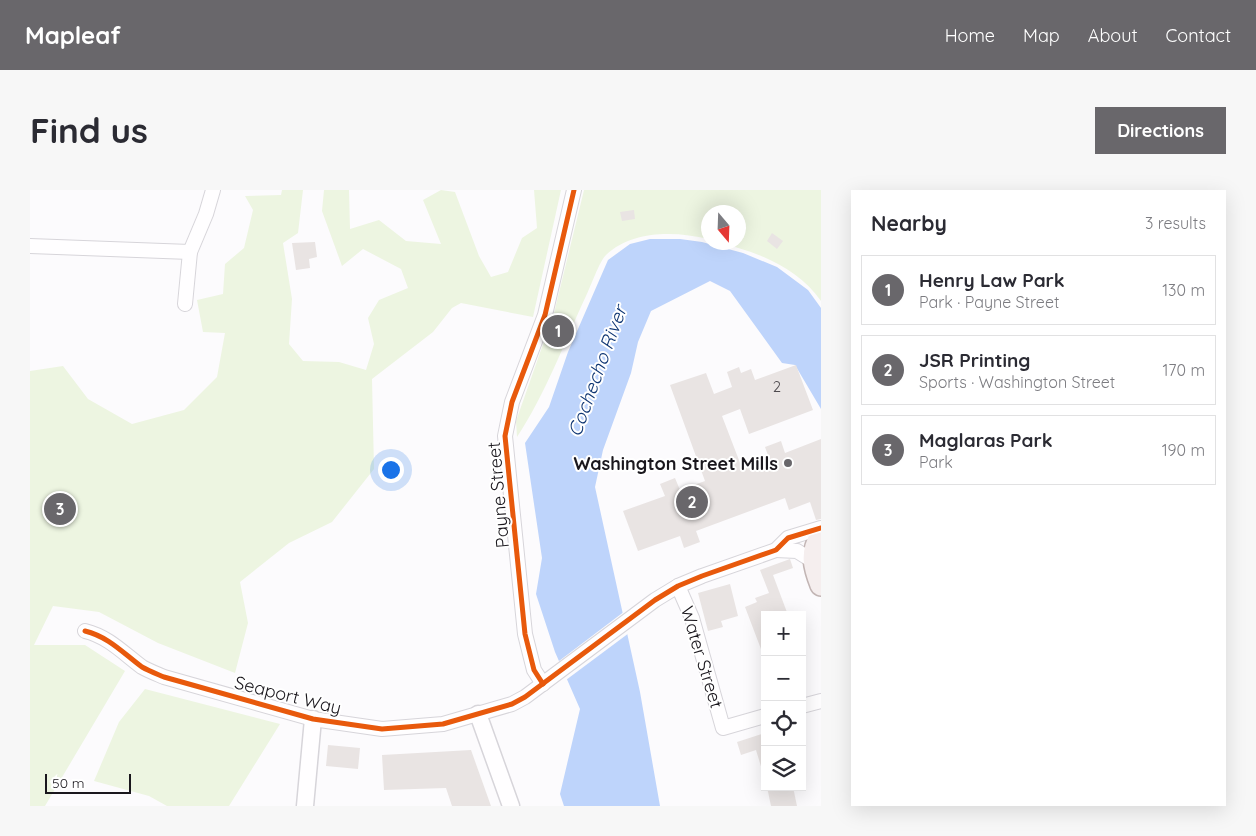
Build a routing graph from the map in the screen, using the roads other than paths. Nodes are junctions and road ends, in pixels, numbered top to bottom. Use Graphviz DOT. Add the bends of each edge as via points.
graph roads {
  1 [pos="213,190"];
  2 [pos="574,190"];
  3 [pos="30,246"];
  4 [pos="190,252"];
  5 [pos="185,304"];
  6 [pos="821,528"];
  7 [pos="821,536"];
  8 [pos="776,550"];
  9 [pos="813,561"];
  10 [pos="821,585"];
  11 [pos="678,586"];
  12 [pos="85,631"];
  13 [pos="543,684"];
  14 [pos="821,701"];
  15 [pos="806,705"];
  16 [pos="478,714"];
  17 [pos="761,717"];
  18 [pos="313,719"];
  19 [pos="305,806"];
  20 [pos="511,806"];
  1 -- 4 [label="street"];
  2 -- 13 [label="street, Payne Street" via="545,315 512,402 505,436 525,634 534,670"];
  3 -- 4 [label="street"];
  4 -- 5 [label="street"];
  6 -- 8 [label="street" via="788,538"];
  7 -- 9 [label="main road"];
  8 -- 9 [label="street" via="797,551"];
  8 -- 11 [label="street, Seaport Way"];
  9 -- 10 [label="main road"];
  11 -- 13 [label="street, Seaport Way"];
  11 -- 17 [label="street, Water Street" via="692,618 723,728"];
  12 -- 18 [label="street, Seaport Way" via="98,634 124,650 141,666 164,677"];
  13 -- 16 [label="street, Seaport Way" via="512,704"];
  14 -- 15 [label="street"];
  16 -- 18 [label="street, Seaport Way" via="443,724 382,729"];
  16 -- 20 [label="street"];
  18 -- 19 [label="street"];
}
